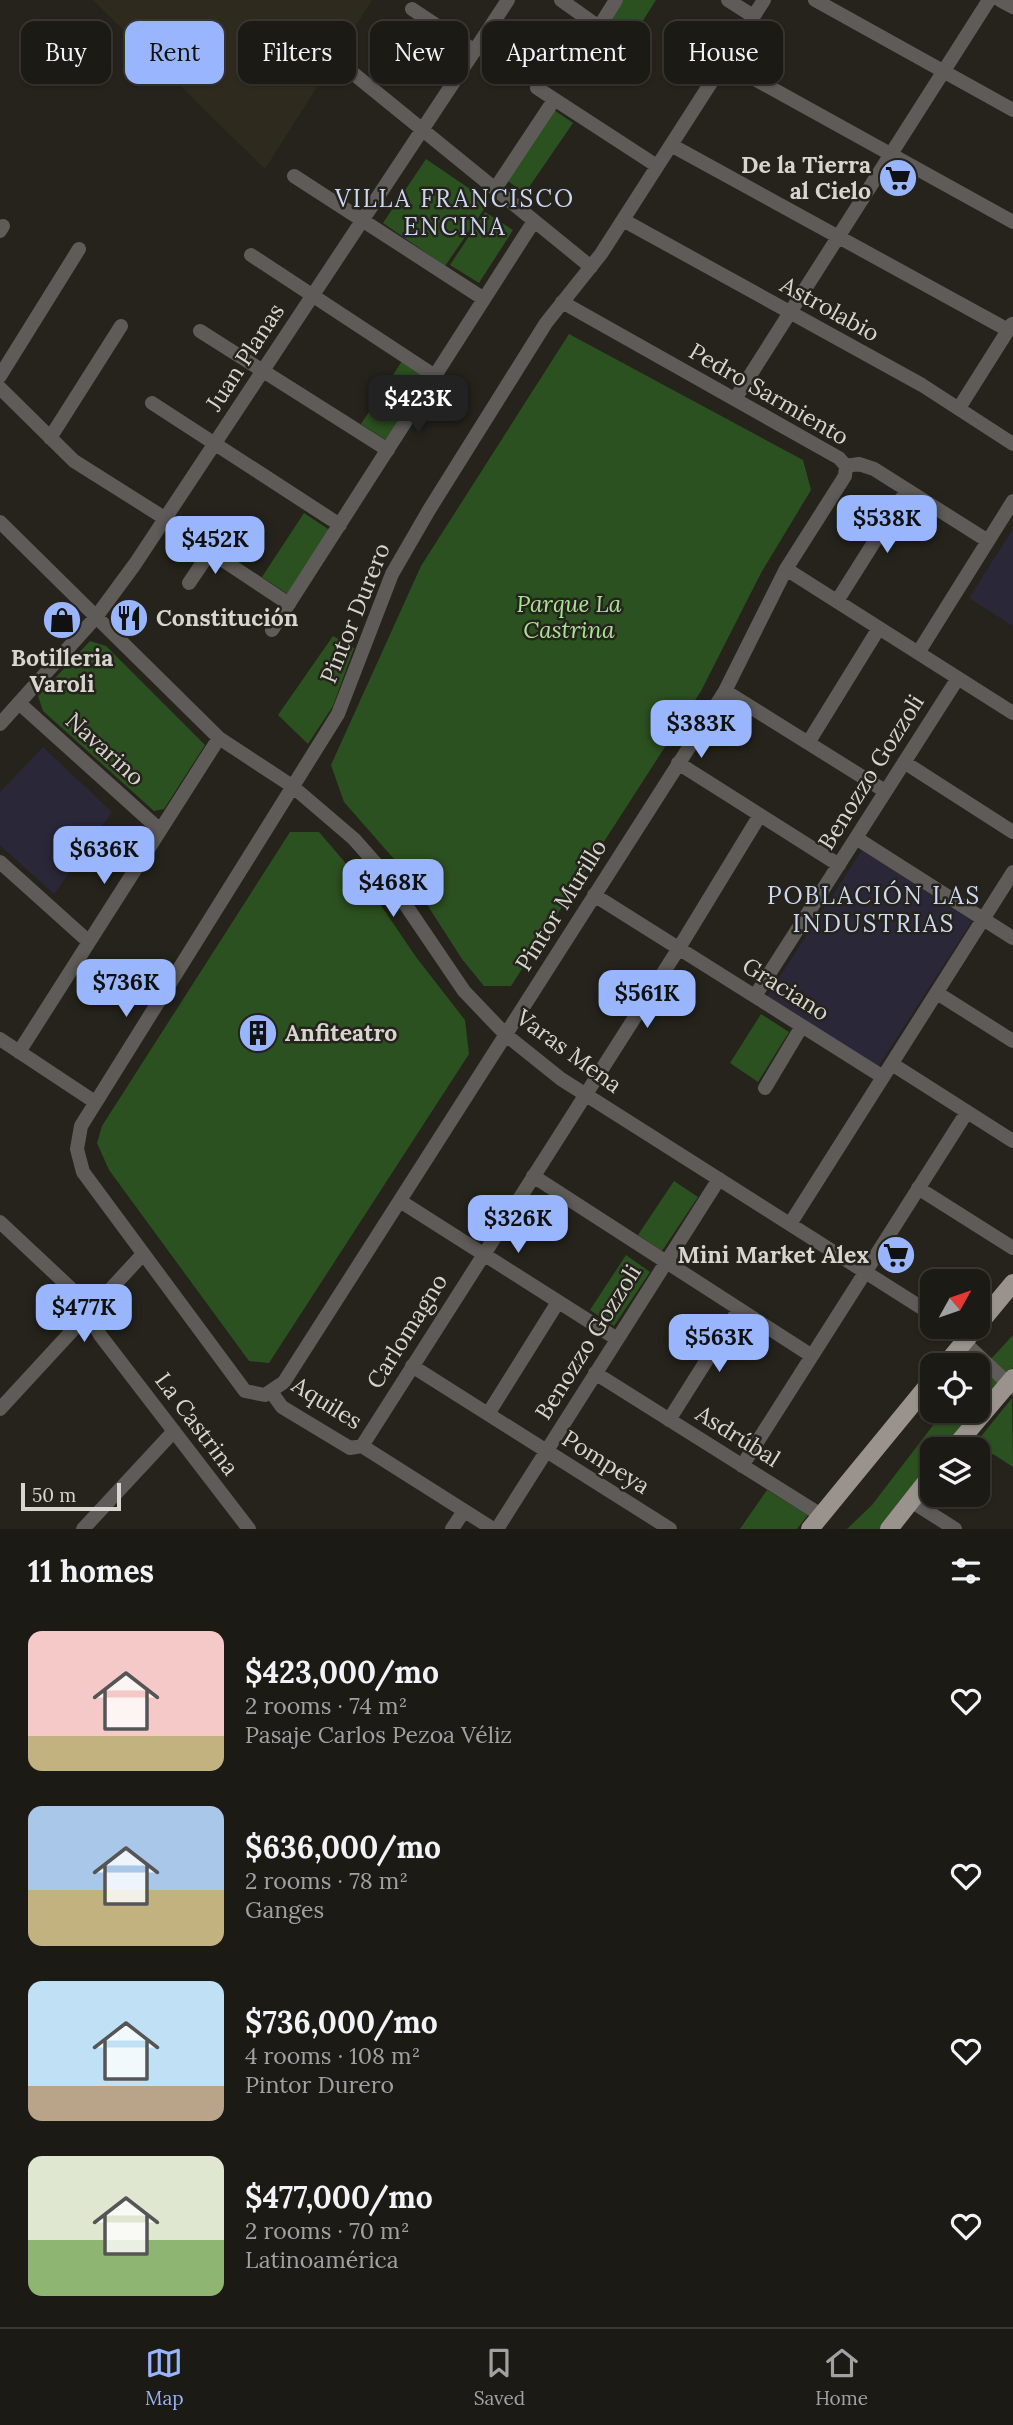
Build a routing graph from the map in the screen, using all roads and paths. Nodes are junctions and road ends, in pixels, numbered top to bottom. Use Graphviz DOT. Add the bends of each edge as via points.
graph roads {
  1 [pos="508,0"];
  2 [pos="561,0"];
  3 [pos="616,0"];
  4 [pos="727,0"];
  5 [pos="764,0"];
  6 [pos="815,0"];
  7 [pos="989,0"];
  8 [pos="1000,0"];
  9 [pos="1013,7"];
  10 [pos="412,9"];
  11 [pos="747,13"];
  12 [pos="591,21"];
  13 [pos="603,21"];
  14 [pos="743,21"];
  15 [pos="475,51"];
  16 [pos="943,72"];
  17 [pos="356,76"];
  18 [pos="710,84"];
  19 [pos="764,84"];
  20 [pos="537,88"];
  21 [pos="554,100"];
  22 [pos="1013,110"];
  23 [pos="422,130"];
  24 [pos="671,145"];
  25 [pos="891,154"];
  26 [pos="657,166"];
  27 [pos="294,176"];
  28 [pos="495,189"];
  29 [pos="363,220"];
  30 [pos="623,220"];
  31 [pos="534,221"];
  32 [pos="1013,222"];
  33 [pos="838,237"];
  34 [pos="79,249"];
  35 [pos="251,255"];
  36 [pos="592,267"];
  37 [pos="313,296"];
  38 [pos="484,299"];
  39 [pos="562,302"];
  40 [pos="790,313"];
  41 [pos="121,326"];
  42 [pos="1011,326"];
  43 [pos="200,331"];
  44 [pos="263,371"];
  45 [pos="0,376"];
  46 [pos="435,376"];
  47 [pos="0,388"];
  48 [pos="735,399"];
  49 [pos="152,404"];
  50 [pos="959,408"];
  51 [pos="50,438"];
  52 [pos="215,444"];
  53 [pos="1013,444"];
  54 [pos="388,450"];
  55 [pos="846,466"];
  56 [pos="907,490"];
  57 [pos="1013,501"];
  58 [pos="166,519"];
  59 [pos="0,522"];
  60 [pos="340,525"];
  61 [pos="988,541"];
  62 [pos="210,552"];
  63 [pos="786,569"];
  64 [pos="189,583"];
  65 [pos="837,601"];
  66 [pos="289,604"];
  67 [pos="96,617"];
  68 [pos="879,628"];
  69 [pos="272,631"];
  70 [pos="918,653"];
  71 [pos="958,678"];
  72 [pos="725,691"];
  73 [pos="19,703"];
  74 [pos="1011,707"];
  75 [pos="0,724"];
  76 [pos="219,738"];
  77 [pos="808,743"];
  78 [pos="904,762"];
  79 [pos="678,763"];
  80 [pos="292,786"];
  81 [pos="886,791"];
  82 [pos="760,815"];
  83 [pos="160,830"];
  84 [pos="1013,832"];
  85 [pos="856,838"];
  86 [pos="0,862"];
  87 [pos="839,865"];
  88 [pos="1013,872"];
  89 [pos="594,895"];
  90 [pos="984,919"];
  91 [pos="1013,938"];
  92 [pos="89,942"];
  93 [pos="679,948"];
  94 [pos="937,993"];
  95 [pos="755,996"];
  96 [pos="802,1026"];
  97 [pos="506,1035"];
  98 [pos="0,1038"];
  99 [pos="1013,1041"];
  100 [pos="19,1052"];
  101 [pos="892,1064"];
  102 [pos="883,1077"];
  103 [pos="765,1088"];
  104 [pos="585,1094"];
  105 [pos="95,1102"];
  106 [pos="967,1112"];
  107 [pos="1011,1136"];
  108 [pos="533,1176"];
  109 [pos="719,1179"];
  110 [pos="918,1188"];
  111 [pos="400,1201"];
  112 [pos="0,1222"];
  113 [pos="790,1224"];
  114 [pos="1013,1248"];
  115 [pos="143,1254"];
  116 [pos="483,1254"];
  117 [pos="666,1262"];
  118 [pos="865,1272"];
  119 [pos="1013,1283"];
  120 [pos="558,1301"];
  121 [pos="920,1307"];
  122 [pos="739,1309"];
  123 [pos="89,1313"];
  124 [pos="617,1339"];
  125 [pos="961,1339"];
  126 [pos="965,1343"];
  127 [pos="956,1353"];
  128 [pos="812,1356"];
  129 [pos="412,1366"];
  130 [pos="595,1373"];
  131 [pos="1012,1383"];
  132 [pos="272,1393"];
  133 [pos="920,1395"];
  134 [pos="0,1409"];
  135 [pos="488,1414"];
  136 [pos="669,1420"];
  137 [pos="174,1431"];
  138 [pos="964,1437"];
  139 [pos="362,1446"];
  140 [pos="546,1451"];
  141 [pos="742,1466"];
  142 [pos="920,1490"];
  143 [pos="911,1501"];
  144 [pos="464,1511"];
  145 [pos="815,1522"];
  146 [pos="83,1529"];
  147 [pos="249,1529"];
  148 [pos="452,1529"];
  149 [pos="495,1529"];
  150 [pos="670,1529"];
  151 [pos="889,1529"];
  152 [pos="954,1529"];
  1 -- 15 [label="street, Juan Planas"];
  2 -- 12 [label="street"];
  3 -- 13 [label="street"];
  4 -- 11 [label="street"];
  5 -- 11 [label="street, Pintor Durero"];
  6 -- 16 [label="street"];
  7 -- 16 [label="street"];
  8 -- 9 [label="street"];
  10 -- 15 [label="street"];
  11 -- 14 [label="street, Pintor Durero"];
  15 -- 23 [label="street, Juan Planas"];
  16 -- 22 [label="street"];
  16 -- 25 [label="street"];
  17 -- 23 [label="street"];
  18 -- 24 [label="street, Pintor Durero"];
  19 -- 25 [label="street"];
  20 -- 21 [label="street"];
  21 -- 26 [label="street"];
  21 -- 28 [label="street"];
  23 -- 28 [label="street"];
  23 -- 29 [label="street, Juan Planas"];
  24 -- 26 [label="street, Pintor Durero"];
  24 -- 33 [label="street"];
  25 -- 32 [label="street"];
  25 -- 33 [label="street"];
  26 -- 30 [label="street, Pintor Durero"];
  27 -- 29 [label="street"];
  28 -- 31 [label="street"];
  29 -- 37 [label="street, Juan Planas"];
  29 -- 38 [label="street"];
  30 -- 36 [label="street, Pintor Durero"];
  30 -- 40 [label="street, Astrolabio"];
  31 -- 36 [label="street"];
  31 -- 38 [label="street"];
  33 -- 40 [label="street"];
  33 -- 42 [label="street"];
  34 -- 45 [label="street"];
  35 -- 37 [label="street"];
  36 -- 39 [label="street, Pintor Durero"];
  37 -- 44 [label="street, Juan Planas"];
  37 -- 46 [label="street"];
  38 -- 46 [label="street"];
  39 -- 48 [label="street, Pedro Sarmiento"];
  39 -- 80 [label="street, Pintor Durero" via="400,558 344,702"];
  40 -- 48 [label="street"];
  40 -- 50 [label="street, Astrolabio"];
  41 -- 51 [label="street"];
  42 -- 50 [label="street"];
  43 -- 44 [label="street"];
  44 -- 52 [label="street, Juan Planas"];
  44 -- 54 [label="street"];
  46 -- 54 [label="street"];
  47 -- 51 [label="street"];
  48 -- 55 [label="street, Pedro Sarmiento"];
  49 -- 52 [label="street"];
  50 -- 53 [label="street, Astrolabio"];
  51 -- 58 [label="street" via="89,472"];
  52 -- 58 [label="street, Juan Planas"];
  52 -- 60 [label="street"];
  54 -- 60 [label="street"];
  55 -- 56 [label="street, Pedro Sarmiento" via="869,466"];
  55 -- 63 [label="street, Pintor Murillo" via="845,476"];
  56 -- 61 [label="street, Pedro Sarmiento"];
  56 -- 65 [label="street"];
  57 -- 61 [label="street"];
  58 -- 62 [label="street"];
  58 -- 67 [label="street, Juan Planas"];
  59 -- 67 [label="street, Varas Mena"];
  60 -- 66 [label="street"];
  61 -- 70 [label="street"];
  62 -- 64 [label="street"];
  62 -- 66 [label="street"];
  63 -- 65 [label="street"];
  63 -- 72 [label="street, Pintor Murillo"];
  65 -- 68 [label="street"];
  66 -- 69 [label="street"];
  67 -- 73 [label="street, Juan Planas"];
  67 -- 76 [label="street, Varas Mena"];
  68 -- 70 [label="street"];
  68 -- 77 [label="street"];
  70 -- 71 [label="street"];
  71 -- 74 [label="street"];
  71 -- 78 [label="street, Benozzo Gozzoli"];
  72 -- 77 [label="street"];
  72 -- 79 [label="street, Pintor Murillo"];
  73 -- 75 [label="street, Juan Planas"];
  73 -- 83 [label="street, Navarino"];
  76 -- 80 [label="street, Varas Mena"];
  76 -- 83 [label="street"];
  77 -- 81 [label="street"];
  78 -- 81 [label="street, Benozzo Gozzoli"];
  78 -- 84 [label="street"];
  79 -- 82 [label="street"];
  79 -- 89 [label="street, Pintor Murillo"];
  80 -- 97 [label="street, Varas Mena" via="373,859 449,972"];
  80 -- 105 [label="street, Pintor Durero"];
  81 -- 85 [label="street, Benozzo Gozzoli"];
  82 -- 87 [label="street"];
  82 -- 93 [label="street, Carlomagno"];
  83 -- 92 [label="street"];
  85 -- 87 [label="street, Benozzo Gozzoli"];
  85 -- 90 [label="street"];
  86 -- 92 [label="street"];
  87 -- 95 [label="street, Benozzo Gozzoli"];
  88 -- 90 [label="street"];
  89 -- 93 [label="street, Graciano"];
  89 -- 97 [label="street, Pintor Murillo"];
  90 -- 91 [label="street"];
  90 -- 94 [label="street"];
  92 -- 100 [label="street"];
  93 -- 95 [label="street, Graciano"];
  93 -- 104 [label="street, Carlomagno"];
  94 -- 99 [label="street"];
  94 -- 101 [label="street"];
  95 -- 96 [label="street, Graciano"];
  96 -- 102 [label="street, Graciano"];
  96 -- 103 [label="street"];
  97 -- 104 [label="street, Varas Mena"];
  97 -- 111 [label="street, Pintor Murillo"];
  98 -- 100 [label="street"];
  100 -- 105 [label="street"];
  101 -- 102 [label="street"];
  101 -- 106 [label="street"];
  102 -- 113 [label="street"];
  104 -- 108 [label="street, Carlomagno"];
  104 -- 109 [label="street, Varas Mena"];
  105 -- 115 [label="street, Pintor Durero" via="78,1133 80,1165"];
  106 -- 107 [label="street"];
  106 -- 110 [label="street"];
  108 -- 116 [label="street, Carlomagno"];
  108 -- 117 [label="street"];
  109 -- 113 [label="street, Varas Mena"];
  109 -- 117 [label="street, Benozzo Gozzoli"];
  110 -- 114 [label="street"];
  110 -- 118 [label="street"];
  111 -- 116 [label="street"];
  111 -- 132 [label="street, Pintor Murillo" via="284,1382"];
  112 -- 123 [label="street, La Castrina" via="77,1293"];
  113 -- 118 [label="street, Varas Mena"];
  115 -- 123 [label="street"];
  115 -- 132 [label="street, Aquiles" via="240,1387 258,1395"];
  116 -- 120 [label="street"];
  116 -- 129 [label="street, Carlomagno"];
  117 -- 122 [label="street"];
  117 -- 124 [label="street, Benozzo Gozzoli"];
  118 -- 121 [label="street, Varas Mena"];
  118 -- 128 [label="street"];
  119 -- 126 [label="main road"];
  120 -- 124 [label="street"];
  120 -- 135 [label="street"];
  122 -- 128 [label="street"];
  122 -- 136 [label="street"];
  123 -- 134 [label="street"];
  123 -- 137 [label="street, La Castrina" via="100,1335"];
  124 -- 130 [label="street, Benozzo Gozzoli"];
  125 -- 126 [label="street"];
  126 -- 127 [label="main road"];
  126 -- 131 [label="street"];
  128 -- 141 [label="street"];
  129 -- 135 [label="street, Pompeya"];
  129 -- 139 [label="street, Carlomagno"];
  130 -- 136 [label="street, Asdrúbal"];
  130 -- 140 [label="street, Benozzo Gozzoli"];
  131 -- 138 [label="main road"];
  132 -- 139 [label="street, Aquiles" via="282,1408 350,1448"];
  133 -- 145 [label="main road"];
  135 -- 140 [label="street, Pompeya"];
  136 -- 141 [label="street, Asdrúbal"];
  137 -- 146 [label="street"];
  137 -- 147 [label="street, La Castrina"];
  139 -- 144 [label="street, Aquiles"];
  140 -- 149 [label="street, Benozzo Gozzoli"];
  140 -- 150 [label="street, Pompeya"];
  141 -- 145 [label="street, Asdrúbal"];
  142 -- 143 [label="main road"];
  143 -- 151 [label="main road"];
  143 -- 152 [label="street"];
  144 -- 148 [label="street"];
  144 -- 149 [label="street, Aquiles"];
}
